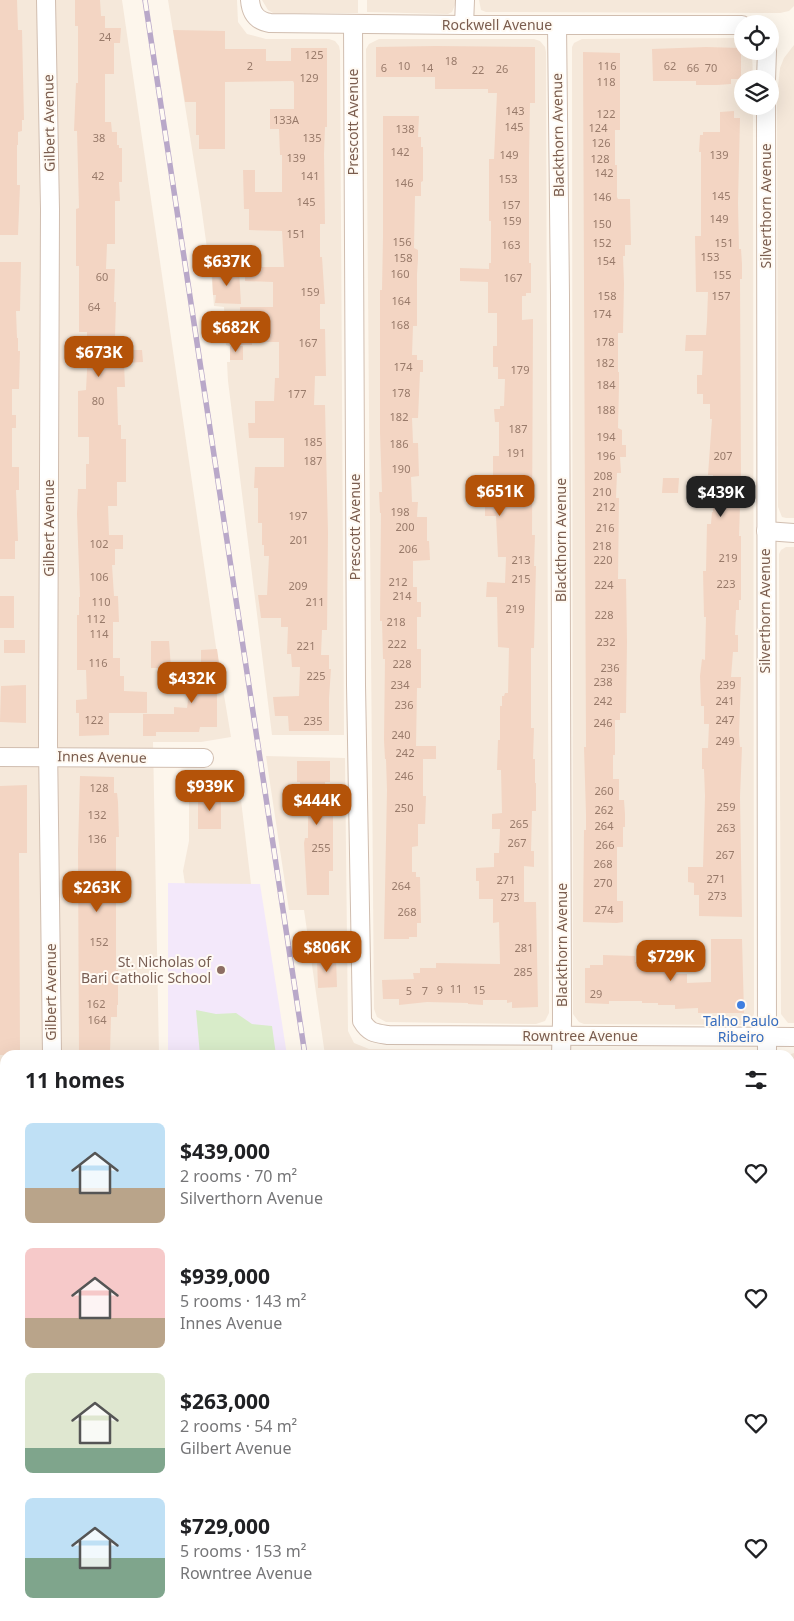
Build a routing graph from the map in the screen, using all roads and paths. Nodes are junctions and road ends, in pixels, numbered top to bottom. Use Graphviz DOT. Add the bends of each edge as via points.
graph roads {
  1 [pos="46,0"];
  2 [pos="464,0"];
  3 [pos="252,7"];
  4 [pos="353,24"];
  5 [pos="464,25"];
  6 [pos="557,25"];
  7 [pos="734,25"];
  8 [pos="766,115"];
  9 [pos="766,531"];
  10 [pos="794,533"];
  11 [pos="0,757"];
  12 [pos="48,757"];
  13 [pos="204,758"];
  14 [pos="366,1029"];
  15 [pos="562,1036"];
  16 [pos="767,1037"];
  17 [pos="794,1037"];
  18 [pos="52,1050"];
  19 [pos="561,1050"];
  20 [pos="767,1050"];
  1 -- 12 [label="street, Gilbert Avenue" via="50,209"];
  2 -- 5 [label="street"];
  3 -- 4 [label="street, Rockwell Avenue" via="257,18 264,22"];
  4 -- 5 [label="street, Rockwell Avenue"];
  4 -- 14 [label="street, Prescott Avenue" via="356,676 361,1006"];
  5 -- 6 [label="street, Rockwell Avenue"];
  6 -- 7 [label="street, Rockwell Avenue"];
  6 -- 15 [label="street, Blackthorn Avenue"];
  8 -- 9 [label="street, Silverthorn Avenue"];
  9 -- 10 [label="street"];
  9 -- 16 [label="street, Silverthorn Avenue"];
  11 -- 12 [label="street, Innes Avenue"];
  12 -- 13 [label="street, Innes Avenue"];
  12 -- 18 [label="street, Gilbert Avenue"];
  14 -- 15 [label="street, Rowntree Avenue" via="388,1035"];
  15 -- 16 [label="street, Rowntree Avenue"];
  15 -- 19 [label="street, Blackthorn Avenue"];
  16 -- 17 [label="street, Rowntree Avenue"];
  16 -- 20 [label="street, Silverthorn Avenue"];
}
